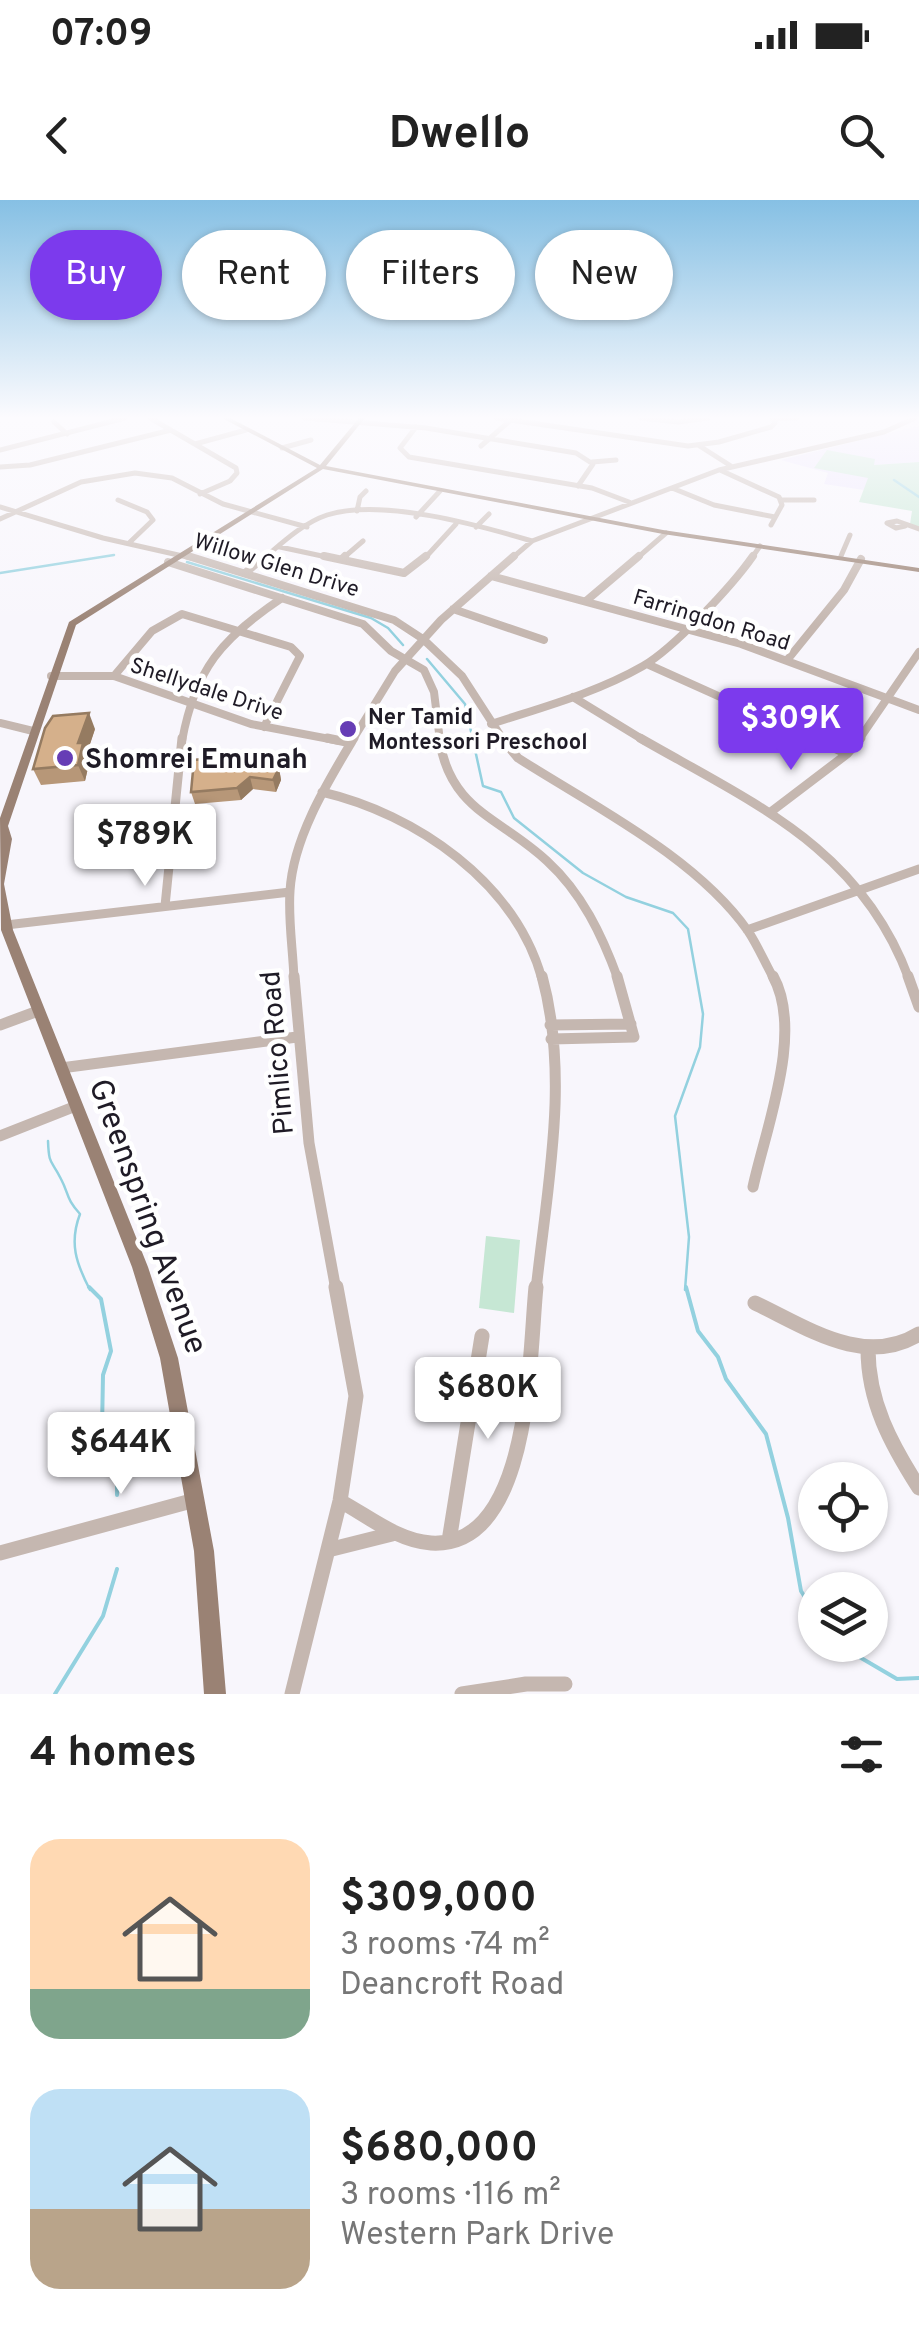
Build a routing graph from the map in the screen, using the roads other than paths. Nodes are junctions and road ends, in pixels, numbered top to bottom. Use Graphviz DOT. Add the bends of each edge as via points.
graph roads {
  1 [pos="68,488"];
  2 [pos="189,488"];
  3 [pos="214,488"];
  4 [pos="290,488"];
  5 [pos="419,488"];
  6 [pos="583,488"];
  7 [pos="669,488"];
  8 [pos="673,488"];
  9 [pos="756,488"];
  10 [pos="366,492"];
  11 [pos="440,492"];
  12 [pos="200,494"];
  13 [pos="118,500"];
  14 [pos="782,500"];
  15 [pos="814,500"];
  16 [pos="629,502"];
  17 [pos="0,507"];
  18 [pos="357,511"];
  19 [pos="15,512"];
  20 [pos="251,512"];
  21 [pos="489,514"];
  22 [pos="416,517"];
  23 [pos="586,518"];
  24 [pos="776,518"];
  25 [pos="0,519"];
  26 [pos="456,524"];
  27 [pos="307,526"];
  28 [pos="772,526"];
  29 [pos="905,526"];
  30 [pos="476,527"];
  31 [pos="919,529"];
  32 [pos="666,533"];
  33 [pos="850,535"];
  34 [pos="532,541"];
  35 [pos="363,542"];
  36 [pos="129,543"];
  37 [pos="760,546"];
  38 [pos="280,547"];
  39 [pos="182,554"];
  40 [pos="841,556"];
  41 [pos="342,559"];
  42 [pos="861,559"];
  43 [pos="168,562"];
  44 [pos="919,570"];
  45 [pos="245,573"];
  46 [pos="491,576"];
  47 [pos="282,598"];
  48 [pos="586,600"];
  49 [pos="453,609"];
  50 [pos="688,628"];
  51 [pos="238,630"];
  52 [pos="423,639"];
  53 [pos="544,640"];
  54 [pos="919,652"];
  55 [pos="406,659"];
  56 [pos="788,659"];
  57 [pos="648,664"];
  58 [pos="52,676"];
  59 [pos="114,676"];
  60 [pos="573,697"];
  61 [pos="888,698"];
  62 [pos="188,702"];
  63 [pos="919,710"];
  64 [pos="0,723"];
  65 [pos="490,724"];
  66 [pos="264,727"];
  67 [pos="33,731"];
  68 [pos="351,743"];
  69 [pos="847,754"];
  70 [pos="321,796"];
  71 [pos="772,811"];
  72 [pos="2,832"];
  73 [pos="2,856"];
  74 [pos="919,869"];
  75 [pos="0,884"];
  76 [pos="860,890"];
  77 [pos="290,892"];
  78 [pos="165,906"];
  79 [pos="4,929"];
  80 [pos="748,930"];
  81 [pos="919,1007"];
  82 [pos="38,1011"];
  83 [pos="631,1024"];
  84 [pos="0,1025"];
  85 [pos="551,1032"];
  86 [pos="298,1037"];
  87 [pos="61,1068"];
  88 [pos="76,1106"];
  89 [pos="0,1136"];
  90 [pos="752,1187"];
  91 [pos="755,1303"];
  92 [pos="919,1334"];
  93 [pos="482,1336"];
  94 [pos="868,1349"];
  95 [pos="919,1488"];
  96 [pos="196,1500"];
  97 [pos="340,1501"];
  98 [pos="392,1534"];
  99 [pos="449,1541"];
  100 [pos="328,1550"];
  101 [pos="2,1556"];
  102 [pos="565,1684"];
  103 [pos="215,1694"];
  104 [pos="292,1694"];
  105 [pos="462,1694"];
  1 -- 19 [label="street"];
  2 -- 12 [label="street"];
  3 -- 12 [label="street"];
  4 -- 20 [label="main road, Greenspring Avenue"];
  5 -- 11 [label="main road"];
  6 -- 16 [label="street"];
  7 -- 16 [label="street, Pimlico Road"];
  8 -- 24 [label="street"];
  9 -- 14 [label="street"];
  10 -- 18 [label="street"];
  11 -- 22 [label="street"];
  11 -- 23 [label="main road"];
  12 -- 20 [label="street"];
  13 -- 36 [label="street" via="152,517"];
  14 -- 15 [label="street"];
  14 -- 24 [label="street"];
  16 -- 23 [label="street, Pimlico Road"];
  17 -- 19 [label="street, Willow Glen Drive"];
  18 -- 22 [label="street"];
  18 -- 27 [label="street"];
  19 -- 25 [label="street"];
  19 -- 36 [label="street, Willow Glen Drive"];
  20 -- 27 [label="street"];
  20 -- 39 [label="main road, Greenspring Avenue"];
  21 -- 30 [label="street"];
  22 -- 26 [label="street"];
  23 -- 32 [label="main road"];
  23 -- 34 [label="street, Pimlico Road"];
  24 -- 28 [label="street"];
  26 -- 30 [label="street"];
  26 -- 41 [label="street" via="404,573"];
  27 -- 38 [label="street"];
  29 -- 31 [label="street"];
  30 -- 34 [label="street"];
  32 -- 37 [label="main road"];
  32 -- 48 [label="street"];
  33 -- 40 [label="street"];
  34 -- 46 [label="street, Pimlico Road"];
  35 -- 41 [label="street"];
  36 -- 39 [label="street, Willow Glen Drive"];
  37 -- 40 [label="main road"];
  37 -- 50 [label="street"];
  38 -- 41 [label="street"];
  38 -- 45 [label="street"];
  39 -- 43 [label="main road, Greenspring Avenue"];
  39 -- 45 [label="street, Willow Glen Drive"];
  40 -- 42 [label="main road"];
  42 -- 44 [label="main road"];
  42 -- 56 [label="street"];
  43 -- 47 [label="street, Willow Glen Drive"];
  43 -- 58 [label="main road, Greenspring Avenue" via="78,618"];
  45 -- 52 [label="street, Willow Glen Drive" via="385,616"];
  46 -- 48 [label="street, Farringdon Road"];
  46 -- 49 [label="street, Pimlico Road"];
  47 -- 51 [label="street"];
  47 -- 55 [label="street, Willow Glen Drive" via="364,624"];
  48 -- 50 [label="street, Farringdon Road"];
  49 -- 52 [label="street, Pimlico Road"];
  49 -- 53 [label="street"];
  50 -- 56 [label="street, Farringdon Road"];
  50 -- 57 [label="street"];
  51 -- 59 [label="street" via="182,614 167,620"];
  51 -- 62 [label="street" via="203,670"];
  51 -- 66 [label="street" via="300,656"];
  52 -- 55 [label="street, Pimlico Road"];
  52 -- 65 [label="street, Willow Glen Drive" via="468,684"];
  54 -- 61 [label="street"];
  55 -- 68 [label="street, Pimlico Road"];
  55 -- 83 [label="street, Willow Glen Drive" via="424,670 432,686 439,752 451,782 574,890 612,955"];
  56 -- 61 [label="street, Farringdon Road"];
  57 -- 60 [label="street"];
  57 -- 69 [label="street"];
  58 -- 59 [label="street, Shellydale Drive"];
  58 -- 67 [label="main road, Greenspring Avenue"];
  59 -- 62 [label="street, Shellydale Drive"];
  60 -- 65 [label="street"];
  60 -- 71 [label="street"];
  61 -- 63 [label="street, Farringdon Road"];
  61 -- 69 [label="street"];
  62 -- 66 [label="street, Shellydale Drive"];
  62 -- 78 [label="street"];
  64 -- 67 [label="street"];
  65 -- 80 [label="street, Willow Glen Drive" via="542,777 694,874"];
  66 -- 68 [label="street, Shellydale Drive"];
  67 -- 72 [label="main road, Greenspring Avenue"];
  68 -- 70 [label="street, Pimlico Road"];
  69 -- 71 [label="street"];
  70 -- 77 [label="street, Pimlico Road"];
  70 -- 85 [label="street" via="392,817 469,868 502,900 534,955"];
  71 -- 76 [label="street" via="810,838"];
  72 -- 73 [label="main road, Greenspring Avenue"];
  73 -- 75 [label="main road, Greenspring Avenue"];
  74 -- 76 [label="street"];
  75 -- 79 [label="main road, Greenspring Avenue"];
  76 -- 80 [label="street"];
  76 -- 81 [label="street" via="891,936"];
  77 -- 78 [label="street"];
  77 -- 86 [label="street, Pimlico Road"];
  78 -- 79 [label="street"];
  79 -- 82 [label="main road, Greenspring Avenue"];
  80 -- 90 [label="street, Willow Glen Drive" via="781,991 787,1017"];
  82 -- 84 [label="street"];
  82 -- 87 [label="main road, Greenspring Avenue"];
  83 -- 85 [label="street"];
  83 -- 85 [label="street, Willow Glen Drive" via="634,1037"];
  85 -- 99 [label="street" via="553,1130 518,1444 492,1510 466,1535"];
  86 -- 87 [label="street"];
  86 -- 97 [label="street, Pimlico Road" via="309,1143 356,1396"];
  87 -- 88 [label="main road, Greenspring Avenue"];
  88 -- 89 [label="street"];
  88 -- 96 [label="main road, Greenspring Avenue" via="154,1308"];
  91 -- 94 [label="street"];
  92 -- 94 [label="street" via="898,1348"];
  93 -- 99 [label="street"];
  94 -- 95 [label="street" via="866,1372 880,1422"];
  96 -- 101 [label="street"];
  96 -- 103 [label="main road, Greenspring Avenue"];
  97 -- 98 [label="street"];
  97 -- 100 [label="street, Pimlico Road"];
  98 -- 99 [label="street"];
  98 -- 100 [label="street"];
  100 -- 104 [label="street, Pimlico Road"];
  102 -- 105 [label="street"];
}
